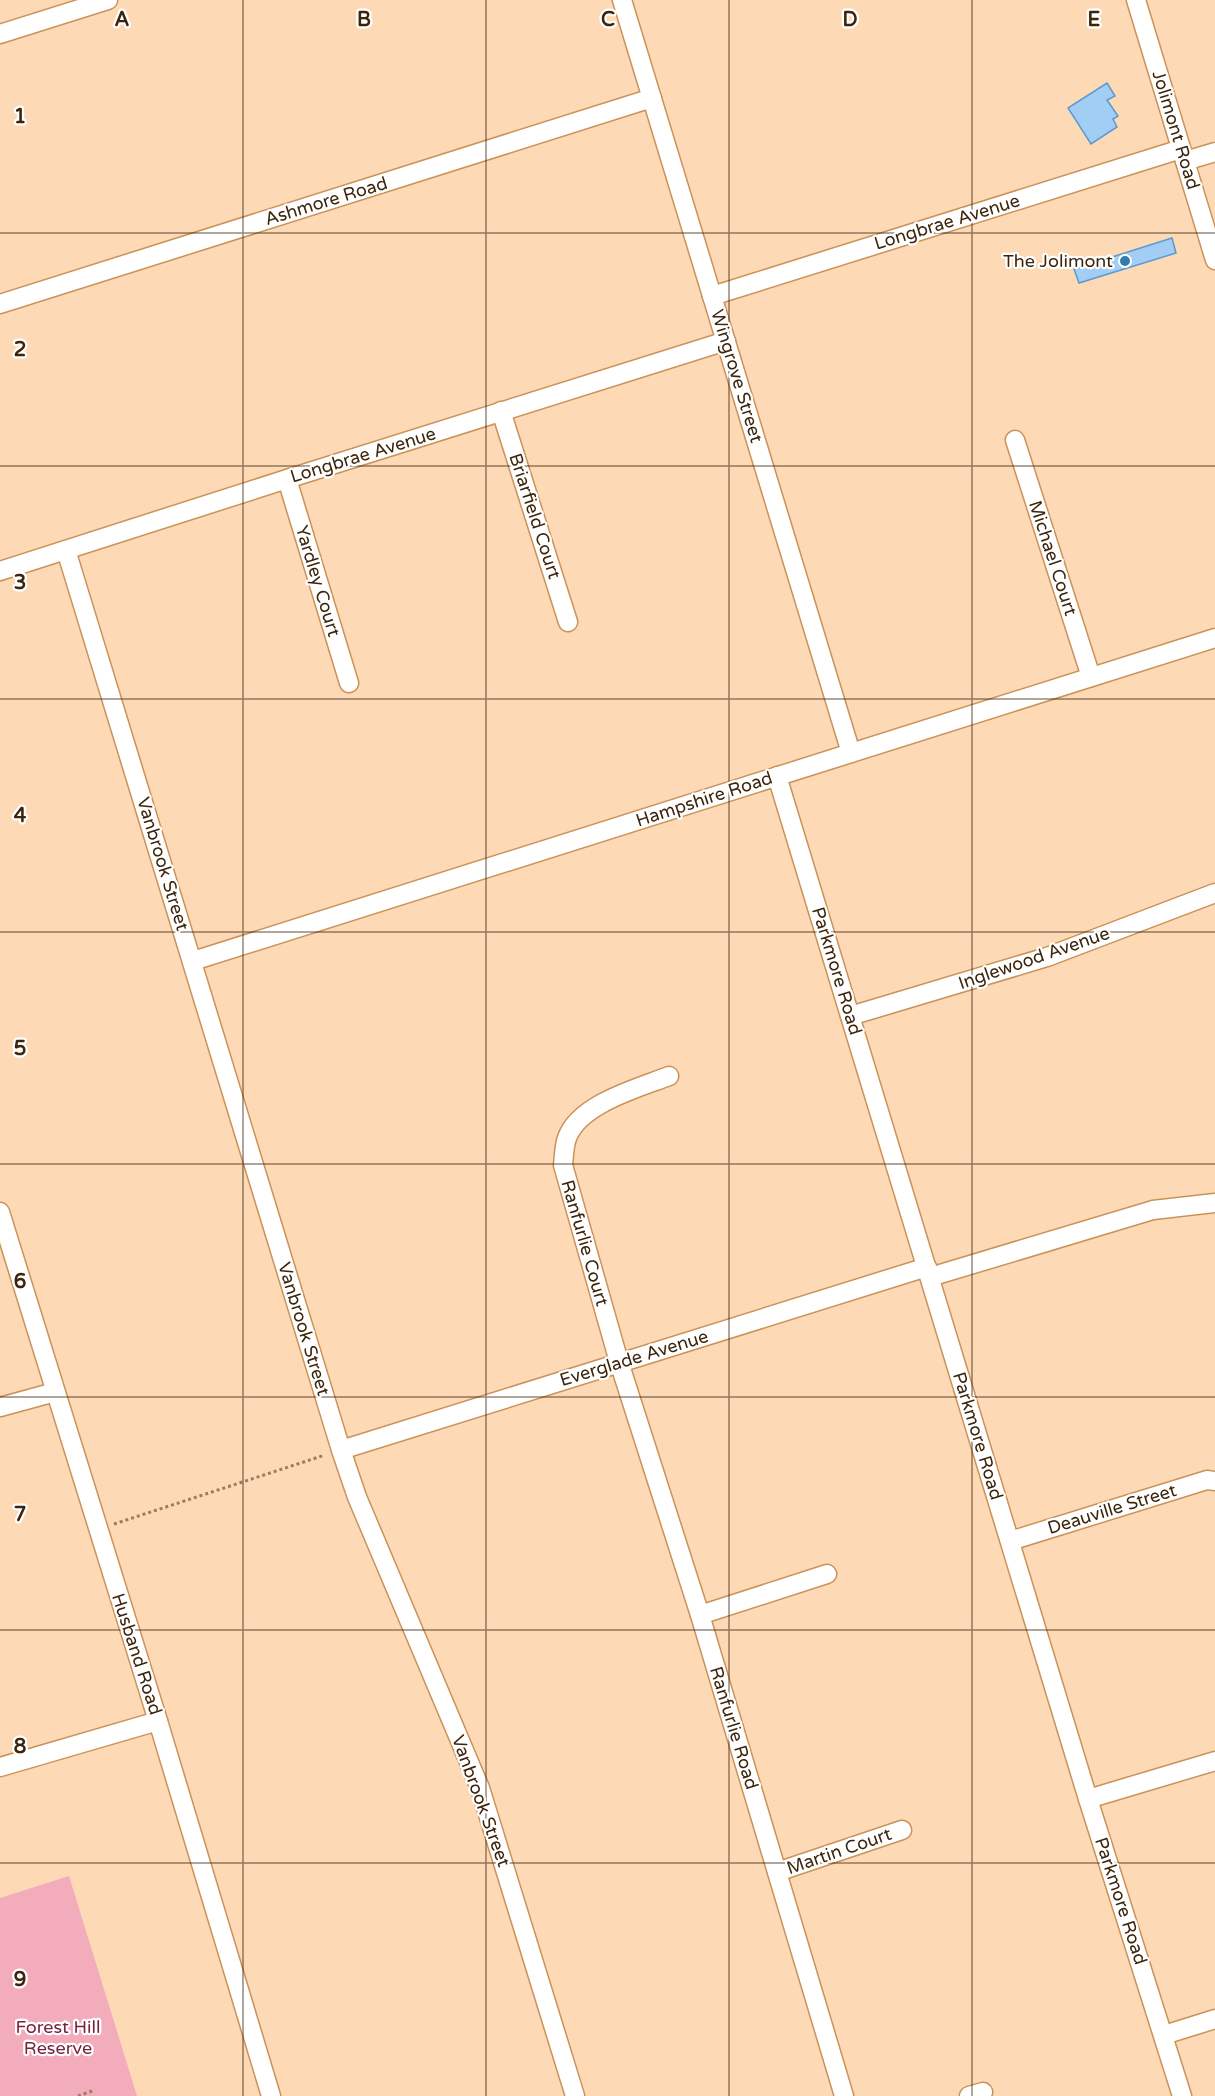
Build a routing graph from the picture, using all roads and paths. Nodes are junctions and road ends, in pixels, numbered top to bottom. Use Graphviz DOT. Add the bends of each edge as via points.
graph roads {
  1 [pos="108,0"];
  2 [pos="622,0"];
  3 [pos="1136,0"];
  4 [pos="0,34"];
  5 [pos="652,98"];
  6 [pos="1215,152"];
  7 [pos="1183,155"];
  8 [pos="1215,260"];
  9 [pos="712,296"];
  10 [pos="0,304"];
  11 [pos="726,341"];
  12 [pos="501,411"];
  13 [pos="1015,440"];
  14 [pos="287,478"];
  15 [pos="66,550"];
  16 [pos="0,571"];
  17 [pos="568,622"];
  18 [pos="1215,638"];
  19 [pos="1090,677"];
  20 [pos="349,683"];
  21 [pos="851,753"];
  22 [pos="777,776"];
  23 [pos="1215,893"];
  24 [pos="193,961"];
  25 [pos="850,1016"];
  26 [pos="669,1076"];
  27 [pos="1215,1203"];
  28 [pos="0,1212"];
  29 [pos="928,1272"];
  30 [pos="619,1362"];
  31 [pos="55,1392"];
  32 [pos="0,1407"];
  33 [pos="341,1450"];
  34 [pos="1215,1481"];
  35 [pos="97,1529"];
  36 [pos="1010,1541"];
  37 [pos="827,1574"];
  38 [pos="700,1616"];
  39 [pos="158,1721"];
  40 [pos="1215,1761"];
  41 [pos="0,1767"];
  42 [pos="1088,1799"];
  43 [pos="902,1830"];
  44 [pos="777,1872"];
  45 [pos="1215,2019"];
  46 [pos="1164,2035"];
  47 [pos="95,2090"];
  48 [pos="78,2096"];
  49 [pos="271,2096"];
  50 [pos="575,2096"];
  51 [pos="843,2096"];
  52 [pos="1182,2096"];
  1 -- 4 [label="street"];
  2 -- 5 [label="street, Wingrove Street"];
  3 -- 7 [label="street, Jolimont Road"];
  5 -- 9 [label="street, Wingrove Street"];
  5 -- 10 [label="street, Ashmore Road"];
  6 -- 7 [label="street, Longbrae Avenue"];
  7 -- 8 [label="street, Jolimont Road"];
  7 -- 9 [label="street, Longbrae Avenue"];
  9 -- 11 [label="street, Wingrove Street"];
  11 -- 12 [label="street, Longbrae Avenue"];
  11 -- 21 [label="street, Wingrove Street"];
  12 -- 14 [label="street, Longbrae Avenue"];
  12 -- 17 [label="street, Briarfield Court"];
  13 -- 19 [label="street, Michael Court"];
  14 -- 15 [label="street, Longbrae Avenue"];
  14 -- 20 [label="street, Yardley Court"];
  15 -- 16 [label="street, Longbrae Avenue"];
  15 -- 24 [label="street, Vanbrook Street"];
  18 -- 19 [label="street, Hampshire Road"];
  19 -- 21 [label="street, Hampshire Road"];
  21 -- 22 [label="street, Hampshire Road"];
  22 -- 24 [label="street, Hampshire Road"];
  22 -- 25 [label="street, Parkmore Road"];
  23 -- 25 [label="street, Inglewood Avenue" via="1047,957"];
  24 -- 33 [label="street, Vanbrook Street"];
  25 -- 29 [label="street, Parkmore Road"];
  26 -- 30 [label="street, Ranfurlie Court" via="613,1097 579,1119 567,1137 563,1165"];
  27 -- 29 [label="street, Everglade Avenue" via="1153,1210"];
  28 -- 31 [label="street, Husband Road"];
  29 -- 30 [label="street, Everglade Avenue"];
  29 -- 36 [label="street, Parkmore Road"];
  30 -- 33 [label="street, Everglade Avenue"];
  30 -- 38 [label="street, Ranfurlie Road"];
  31 -- 32 [label="street"];
  31 -- 35 [label="street, Husband Road"];
  33 -- 35 [label="path"];
  33 -- 50 [label="street, Vanbrook Street" via="357,1497 480,1788"];
  34 -- 36 [label="street, Deauville Street" via="1207,1480"];
  35 -- 39 [label="street, Husband Road"];
  36 -- 42 [label="street, Parkmore Road"];
  37 -- 38 [label="street"];
  38 -- 44 [label="street, Ranfurlie Road"];
  39 -- 41 [label="street"];
  39 -- 49 [label="street, Husband Road"];
  40 -- 42 [label="street"];
  42 -- 46 [label="street, Parkmore Road"];
  43 -- 44 [label="street, Martin Court"];
  44 -- 51 [label="street, Ranfurlie Road"];
  45 -- 46 [label="street"];
  46 -- 52 [label="street, Parkmore Road"];
  47 -- 48 [label="path"];
}
